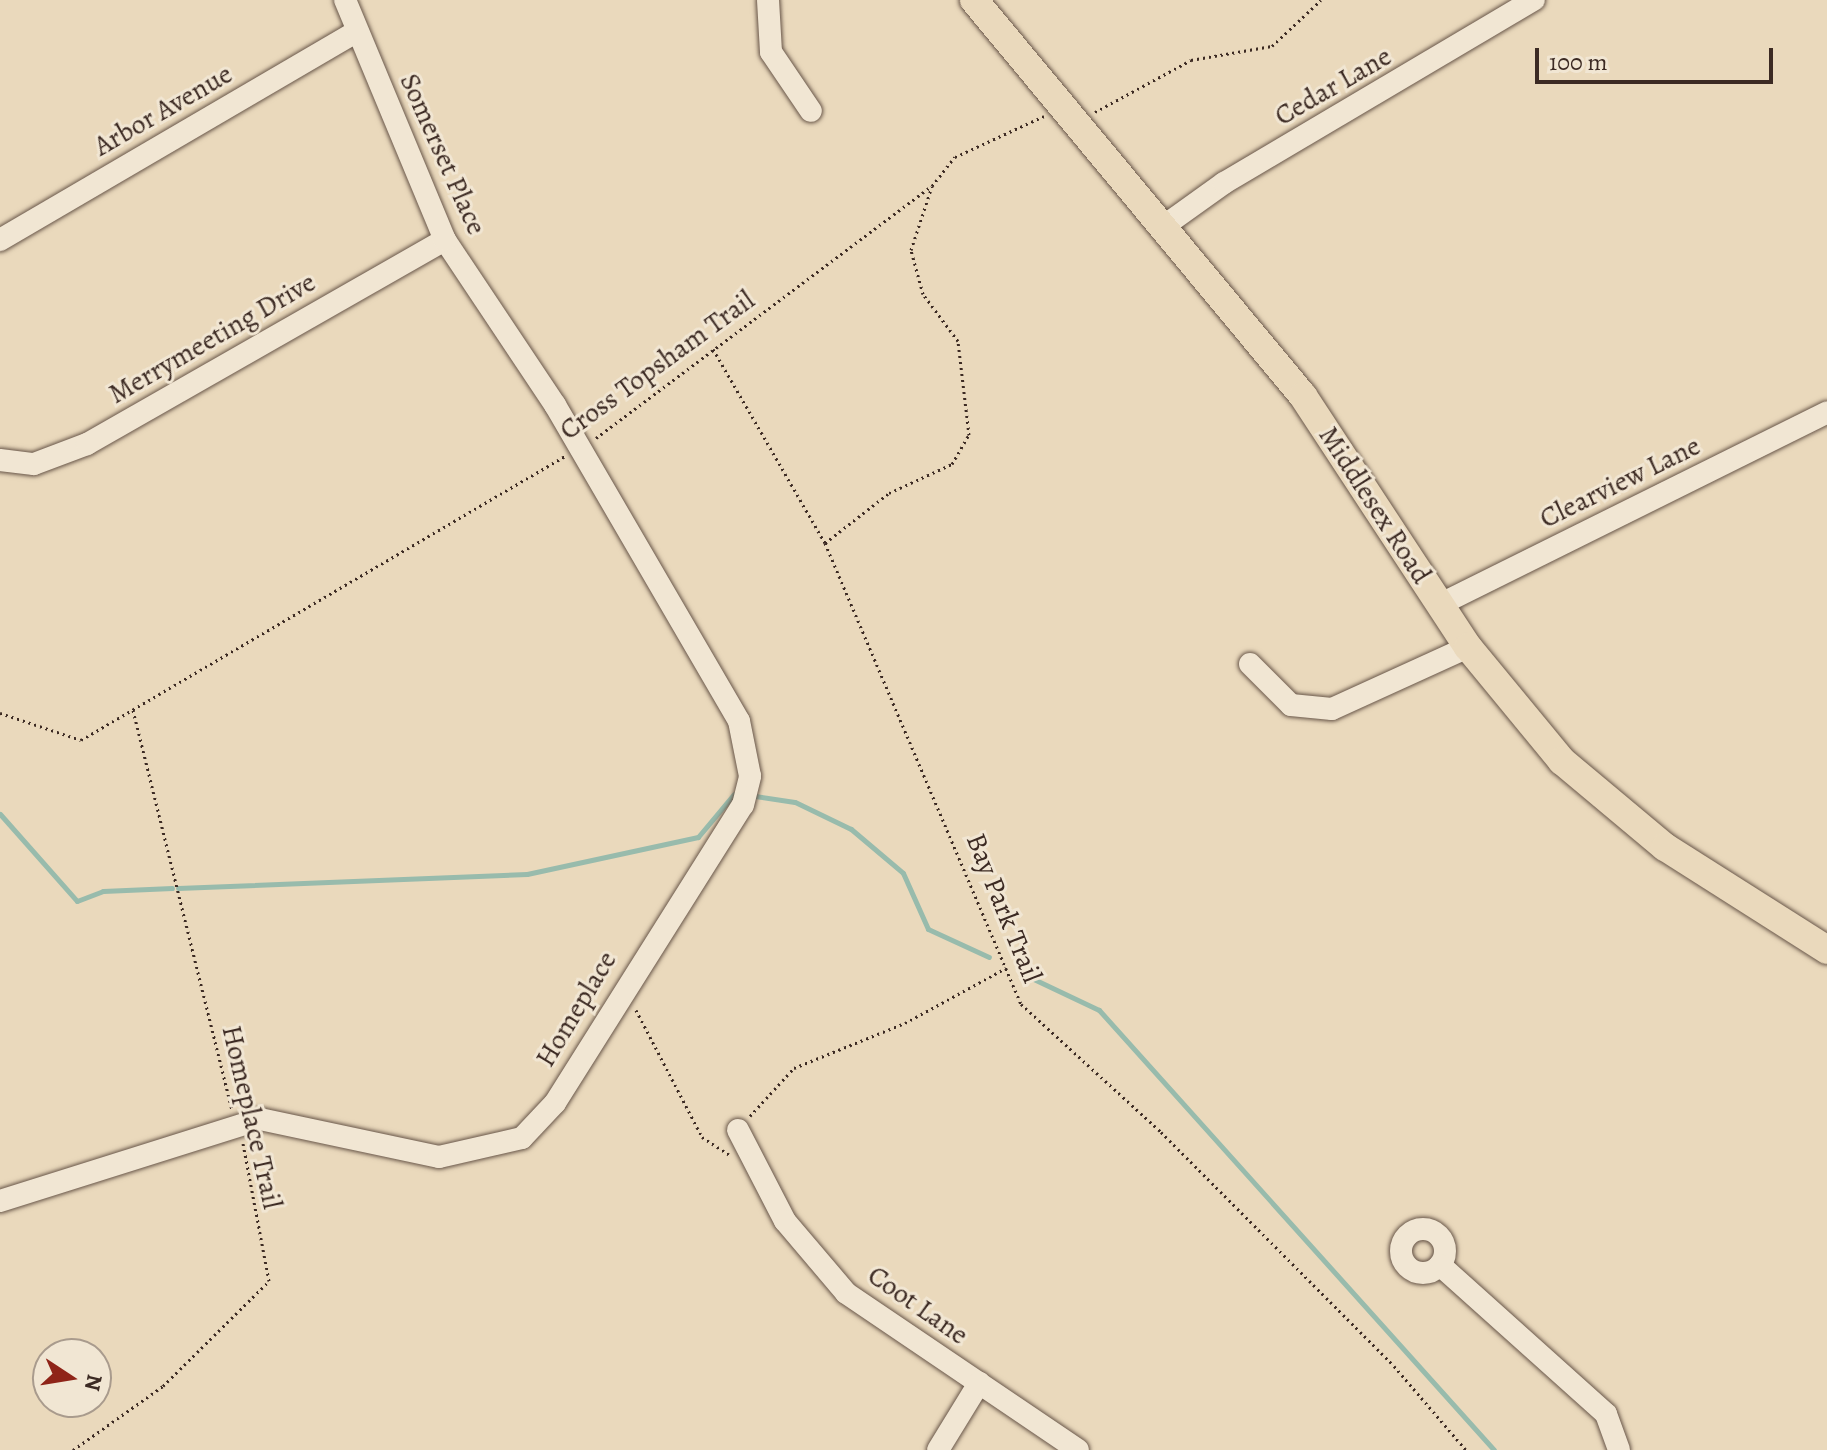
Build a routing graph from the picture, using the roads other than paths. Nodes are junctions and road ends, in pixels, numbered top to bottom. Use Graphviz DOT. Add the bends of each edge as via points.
graph roads {
  1 [pos="345,0"];
  2 [pos="768,0"];
  3 [pos="974,0"];
  4 [pos="1534,0"];
  5 [pos="356,32"];
  6 [pos="811,111"];
  7 [pos="1164,226"];
  8 [pos="0,240"];
  9 [pos="445,240"];
  10 [pos="1827,412"];
  11 [pos="573,443"];
  12 [pos="0,460"];
  13 [pos="1439,605"];
  14 [pos="1468,647"];
  15 [pos="1250,664"];
  16 [pos="1827,950"];
  17 [pos="738,1130"];
  18 [pos="0,1201"];
  19 [pos="1440,1265"];
  20 [pos="979,1383"];
  21 [pos="938,1450"];
  22 [pos="1078,1450"];
  23 [pos="1619,1450"];
  1 -- 5 [label="street, Somerset Place"];
  2 -- 6 [label="street" via="771,52"];
  3 -- 7 [label="main road, Middlesex Road"];
  4 -- 7 [label="street, Cedar Lane" via="1224,183"];
  5 -- 8 [label="street, Arbor Avenue"];
  5 -- 9 [label="street, Somerset Place"];
  7 -- 13 [label="main road, Middlesex Road" via="1303,396"];
  9 -- 11 [label="street, Somerset Place" via="555,405"];
  9 -- 12 [label="street, Merrymeeting Drive" via="87,444 34,464"];
  10 -- 13 [label="street, Clearview Lane"];
  11 -- 18 [label="street, Homeplace" via="739,721 750,776 743,805 624,985 555,1103 522,1138 439,1157 260,1119"];
  13 -- 14 [label="main road, Middlesex Road"];
  14 -- 15 [label="street" via="1332,709 1291,705"];
  14 -- 16 [label="main road, Middlesex Road" via="1562,761 1612,808 1734,895"];
  17 -- 20 [label="street, Coot Lane" via="785,1221 846,1293"];
  19 -- 23 [label="street" via="1606,1414"];
  20 -- 21 [label="street"];
  20 -- 22 [label="street, Coot Lane"];
}
